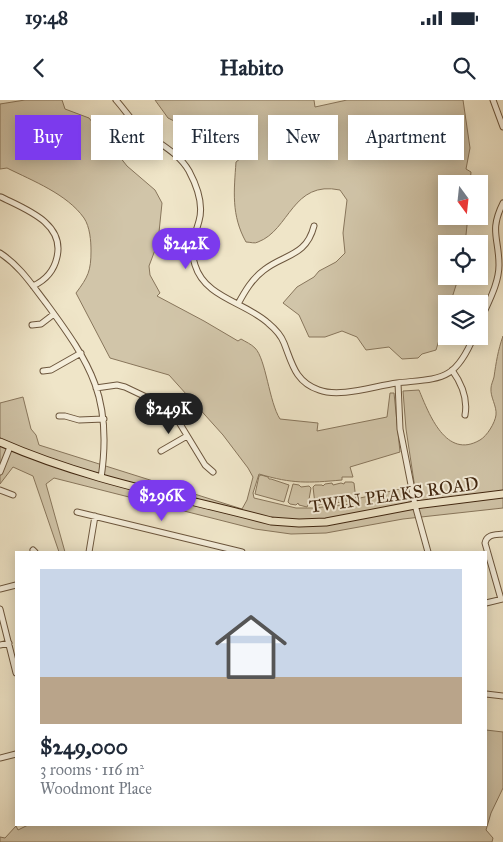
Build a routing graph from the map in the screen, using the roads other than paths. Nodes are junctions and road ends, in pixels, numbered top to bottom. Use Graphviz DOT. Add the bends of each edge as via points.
graph roads {
  1 [pos="116,100"];
  2 [pos="493,100"];
  3 [pos="503,127"];
  4 [pos="1,196"];
  5 [pos="503,203"];
  6 [pos="314,226"];
  7 [pos="0,253"];
  8 [pos="33,286"];
  9 [pos="488,301"];
  10 [pos="238,304"];
  11 [pos="54,314"];
  12 [pos="32,325"];
  13 [pos="470,345"];
  14 [pos="81,352"];
  15 [pos="452,370"];
  16 [pos="43,371"];
  17 [pos="398,383"];
  18 [pos="96,388"];
  19 [pos="465,415"];
  20 [pos="59,416"];
  21 [pos="104,420"];
  22 [pos="187,436"];
  23 [pos="0,442"];
  24 [pos="10,447"];
  25 [pos="161,451"];
  26 [pos="0,472"];
  27 [pos="213,472"];
  28 [pos="101,478"];
  29 [pos="0,490"];
  30 [pos="503,494"];
  31 [pos="13,495"];
  32 [pos="415,505"];
  33 [pos="77,512"];
  34 [pos="94,516"];
  35 [pos="503,534"];
  36 [pos="89,551"];
  37 [pos="238,551"];
  38 [pos="428,551"];
  39 [pos="15,585"];
  40 [pos="0,589"];
  41 [pos="502,599"];
  42 [pos="487,603"];
  43 [pos="0,609"];
  44 [pos="9,643"];
  45 [pos="0,645"];
  46 [pos="15,670"];
  47 [pos="487,694"];
  48 [pos="503,696"];
  49 [pos="15,754"];
  50 [pos="0,758"];
  1 -- 10 [label="street" via="142,130 173,152 189,172 200,200 199,222 192,244 196,268 206,285"];
  2 -- 3 [label="street"];
  4 -- 8 [label="street" via="43,220 52,228 56,238 59,251 56,265 48,276"];
  5 -- 9 [label="street" via="495,233 498,276"];
  6 -- 10 [label="street" via="311,236 298,251 264,270 248,286"];
  7 -- 8 [label="street" via="14,263"];
  8 -- 11 [label="street"];
  10 -- 17 [label="street" via="266,321 284,342 294,370 319,390 338,393"];
  11 -- 12 [label="street" via="41,324"];
  11 -- 14 [label="street"];
  13 -- 15 [label="street"];
  14 -- 16 [label="street" via="51,370"];
  14 -- 18 [label="street"];
  15 -- 17 [label="street" via="432,380"];
  15 -- 19 [label="street" via="462,387"];
  17 -- 32 [label="street" via="400,429"];
  18 -- 21 [label="street"];
  18 -- 22 [label="street" via="125,386 165,406 174,414"];
  20 -- 21 [label="street"];
  21 -- 28 [label="street"];
  22 -- 25 [label="street"];
  22 -- 27 [label="street"];
  23 -- 24 [label="main road, TWIN PEAKS ROAD"];
  24 -- 26 [label="street"];
  24 -- 28 [label="main road, TWIN PEAKS ROAD"];
  28 -- 32 [label="main road, TWIN PEAKS ROAD" via="271,521 326,522"];
  29 -- 31 [label="street"];
  30 -- 32 [label="main road, TWIN PEAKS ROAD"];
  32 -- 38 [label="street"];
  33 -- 34 [label="street"];
  34 -- 36 [label="street"];
  34 -- 37 [label="street"];
  35 -- 41 [label="street" via="491,535 485,544"];
  39 -- 40 [label="street"];
  41 -- 42 [label="street"];
  43 -- 44 [label="street"];
  44 -- 45 [label="street"];
  44 -- 46 [label="street"];
  47 -- 48 [label="street"];
  49 -- 50 [label="street"];
}
